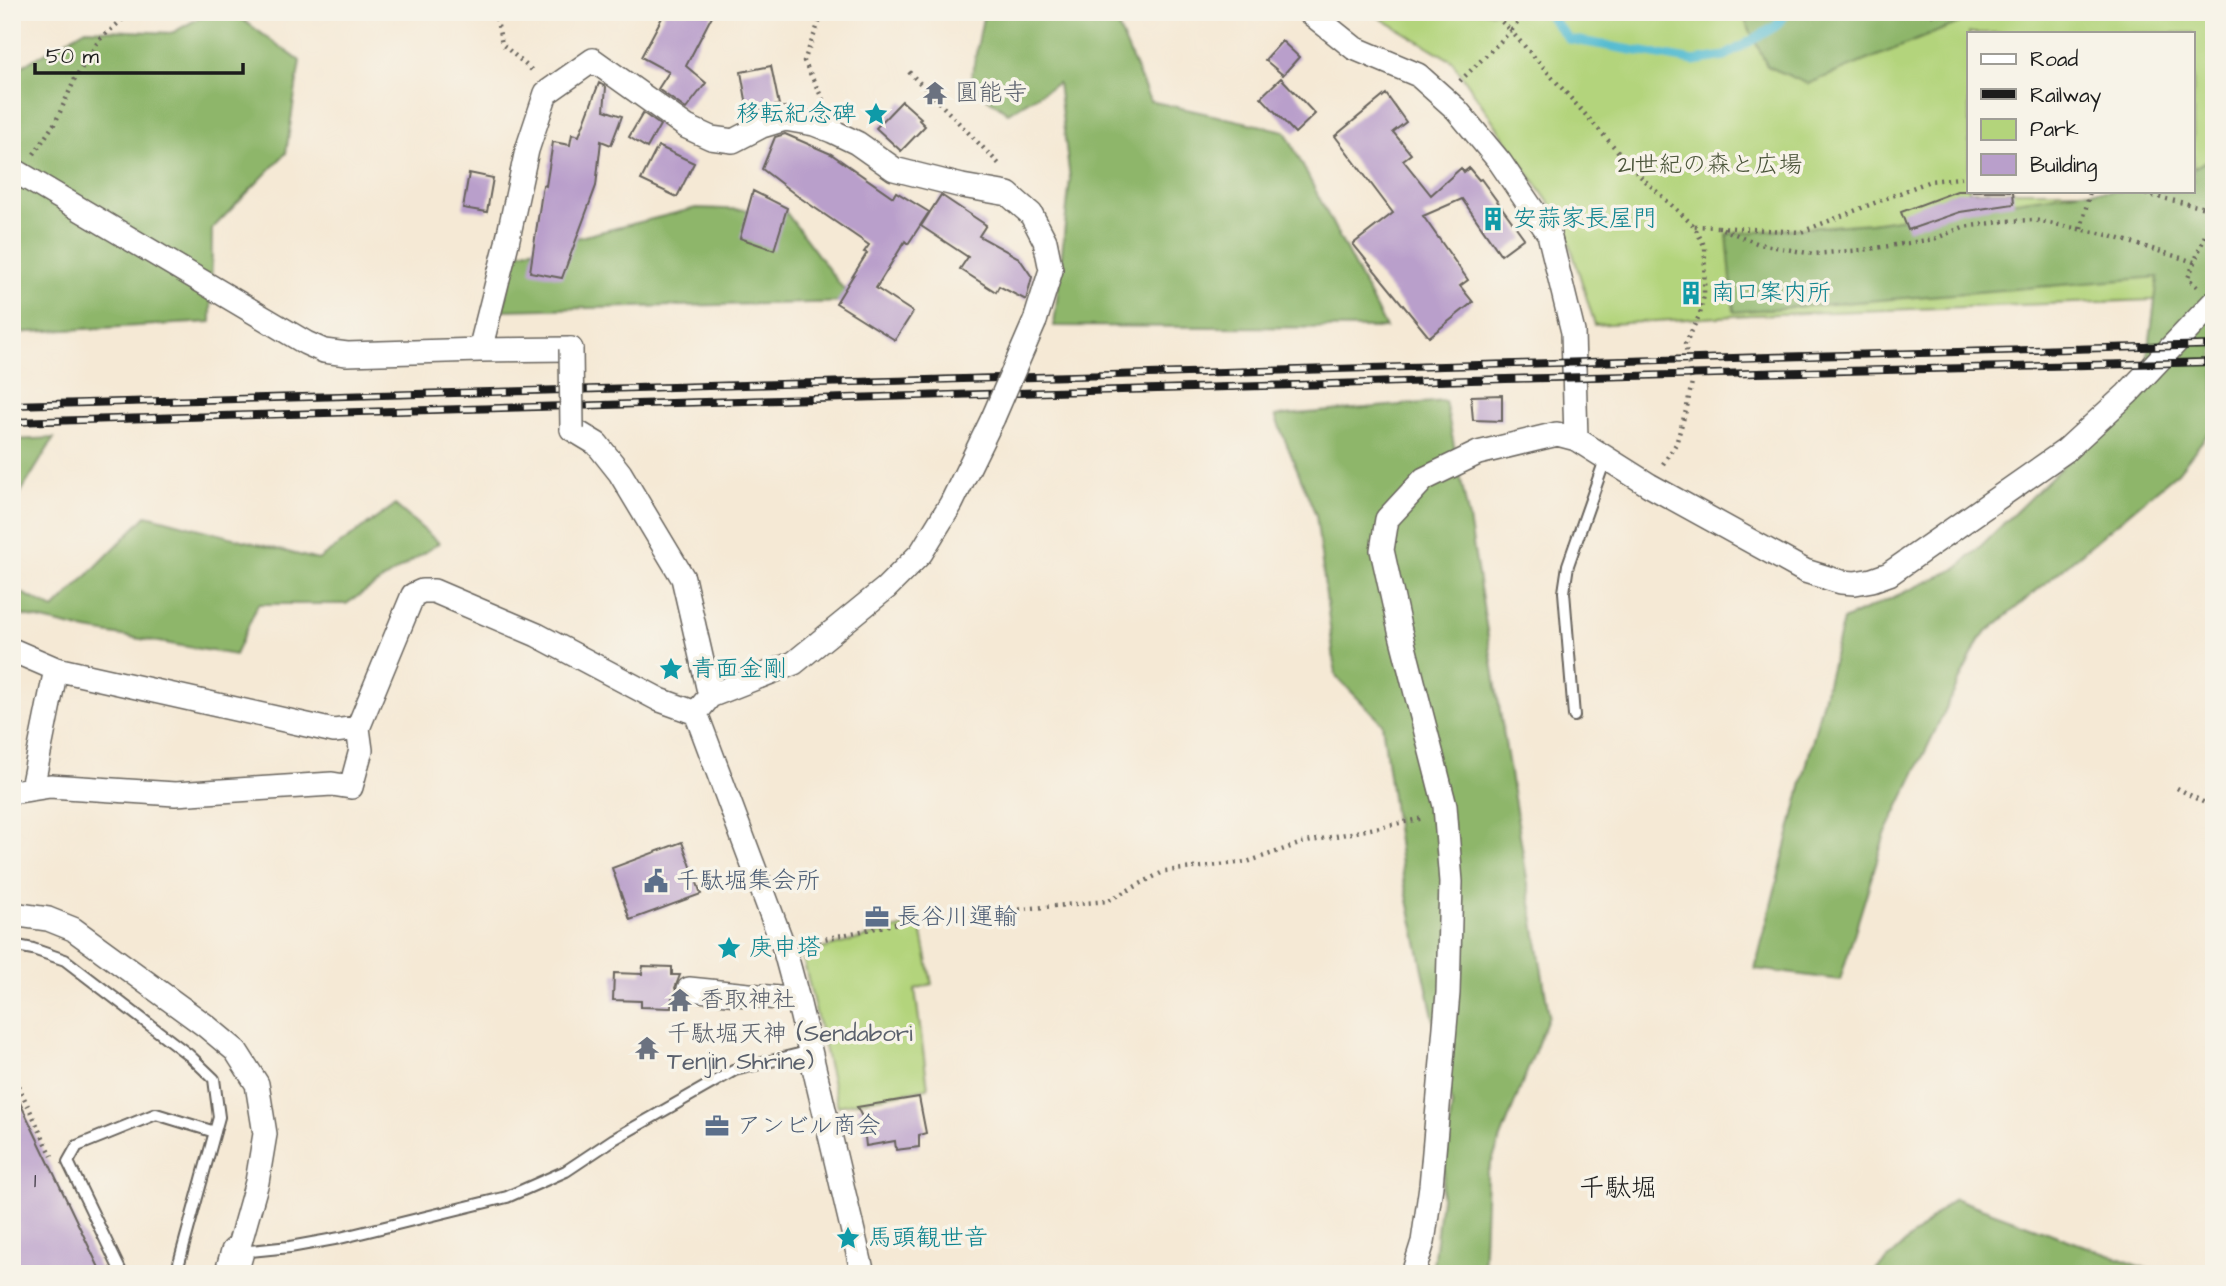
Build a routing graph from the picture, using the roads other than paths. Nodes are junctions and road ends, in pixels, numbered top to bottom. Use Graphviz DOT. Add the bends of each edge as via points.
graph roads {
  1 [pos="1308,12"];
  2 [pos="16,172"];
  3 [pos="2209,298"];
  4 [pos="480,350"];
  5 [pos="1576,439"];
  6 [pos="1606,457"];
  7 [pos="12,650"];
  8 [pos="56,669"];
  9 [pos="703,704"];
  10 [pos="1574,716"];
  11 [pos="358,728"];
  12 [pos="22,790"];
  13 [pos="12,914"];
  14 [pos="12,946"];
  15 [pos="689,989"];
  16 [pos="799,1000"];
  17 [pos="811,1051"];
  18 [pos="215,1132"];
  19 [pos="234,1263"];
  20 [pos="122,1274"];
  21 [pos="176,1274"];
  22 [pos="863,1274"];
  23 [pos="1413,1274"];
  1 -- 5 [label="street" via="1354,48 1418,75 1456,108 1549,234 1573,332"];
  2 -- 4 [label="street" via="315,347 347,354"];
  3 -- 6 [label="street" via="2127,394 2065,450 1889,574 1872,580 1841,582 1805,571"];
  4 -- 9 [label="street, bridge" via="571,349 572,429 597,444 620,473 683,578"];
  4 -- 9 [label="street, bridge" via="527,150 547,93 593,60 687,127 710,138 733,141 785,119 814,124 857,143 894,169 1008,194 1031,214 1045,241 1051,270 1035,321 951,504 921,553 886,588 794,663"];
  5 -- 6 [label="street"];
  5 -- 23 [label="street" via="1557,434 1478,453 1424,479 1387,519 1382,550 1445,806 1451,882 1448,993 1431,1186"];
  6 -- 10 [label="lane" via="1568,565 1564,592"];
  7 -- 8 [label="street"];
  8 -- 11 [label="street" via="334,731"];
  8 -- 12 [label="street"];
  9 -- 11 [label="street" via="660,700 537,635 422,591 413,595"];
  9 -- 16 [label="street"];
  11 -- 12 [label="street" via="361,750 351,787 320,784 174,794 50,786"];
  13 -- 19 [label="street" via="48,919 73,929 236,1051 257,1084 265,1134"];
  14 -- 18 [label="lane" via="65,960 189,1055 214,1079 219,1117"];
  15 -- 16 [label="street"];
  16 -- 17 [label="street"];
  17 -- 19 [label="lane" via="735,1070 566,1171 507,1197"];
  17 -- 22 [label="street"];
  18 -- 20 [label="lane" via="156,1114 77,1146 68,1163"];
  18 -- 21 [label="lane"];
}
